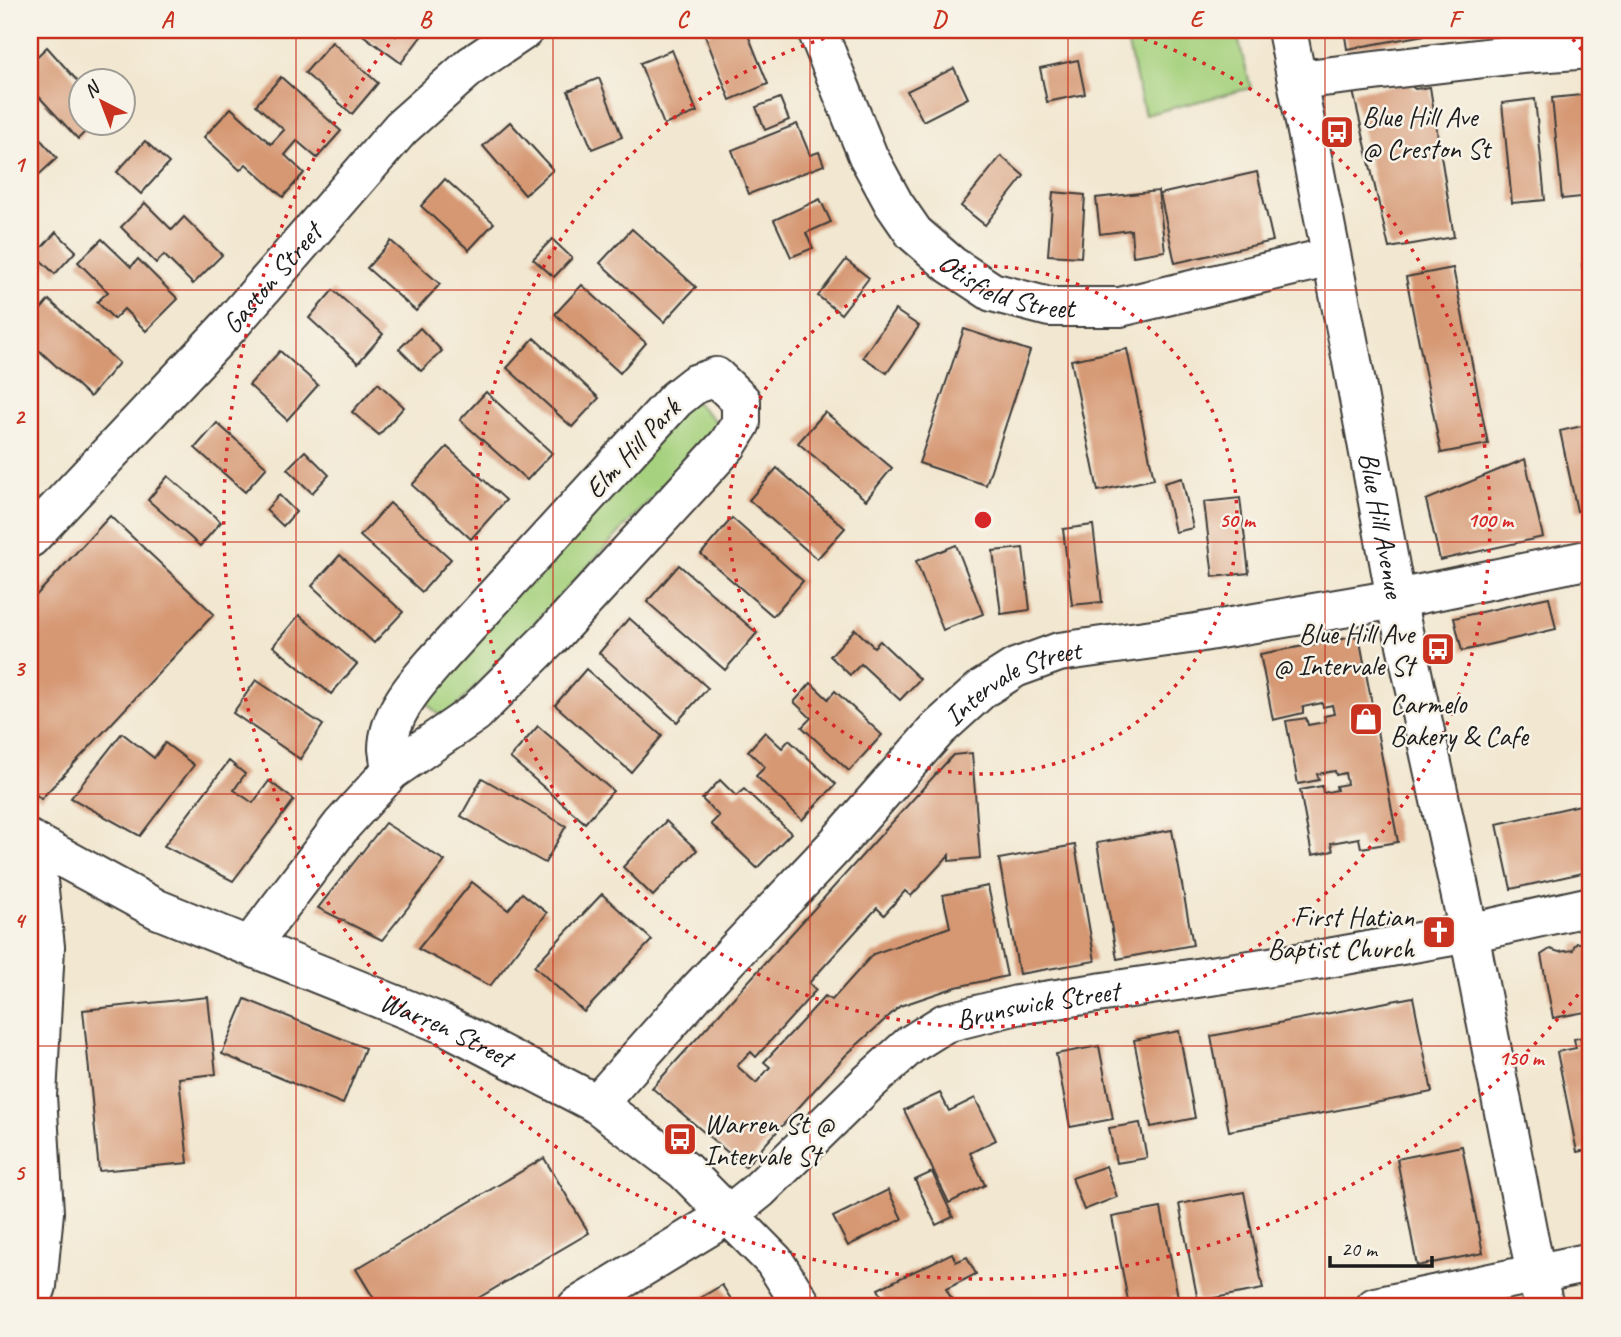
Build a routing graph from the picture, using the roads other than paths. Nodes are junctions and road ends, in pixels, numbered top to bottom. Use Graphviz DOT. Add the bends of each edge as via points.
graph roads {
  1 [pos="524,30"];
  2 [pos="817,30"];
  3 [pos="1287,30"];
  4 [pos="1591,49"];
  5 [pos="1298,80"];
  6 [pos="1331,257"];
  7 [pos="30,538"];
  8 [pos="1591,559"];
  9 [pos="1396,599"];
  10 [pos="391,771"];
  11 [pos="31,842"];
  12 [pos="1591,906"];
  13 [pos="1469,933"];
  14 [pos="250,946"];
  15 [pos="597,1104"];
  16 [pos="728,1215"];
  17 [pos="1591,1262"];
  18 [pos="1540,1290"];
  19 [pos="30,1306"];
  20 [pos="577,1307"];
  21 [pos="803,1307"];
  22 [pos="1375,1307"];
  1 -- 7 [label="street, Gaston Street" via="472,65 401,128 233,321"];
  2 -- 6 [label="street, Otisfield Street" via="868,156 894,204 914,233 992,292 1049,307 1120,307"];
  3 -- 5 [label="street, Blue Hill Avenue"];
  4 -- 5 [label="street"];
  5 -- 6 [label="street, Blue Hill Avenue"];
  6 -- 9 [label="street, Blue Hill Avenue"];
  8 -- 9 [label="street, Intervale Street"];
  9 -- 13 [label="street, Blue Hill Avenue"];
  9 -- 15 [label="street, Intervale Street" via="1059,652 1015,668 982,689 937,729"];
  10 -- 10 [label="street, Elm Hill Park" via="475,713 728,444 741,424 741,401 728,387 716,377 695,384 676,399 434,663 395,721 388,746"];
  10 -- 14 [label="street, Elm Hill Park" via="342,825"];
  11 -- 14 [label="street, Warren Street" via="157,909"];
  11 -- 19 [label="street" via="45,947 37,1096 44,1212 37,1286"];
  12 -- 13 [label="street, Brunswick Street"];
  13 -- 16 [label="street, Brunswick Street" via="1017,1004 944,1023 910,1045"];
  13 -- 18 [label="street, Blue Hill Avenue"];
  14 -- 15 [label="street, Warren Street" via="443,1024"];
  15 -- 16 [label="street, Warren Street" via="684,1170"];
  16 -- 20 [label="street, Brunswick Street"];
  16 -- 21 [label="street, Warren Street" via="774,1261"];
  17 -- 18 [label="street"];
  18 -- 22 [label="street"];
}
